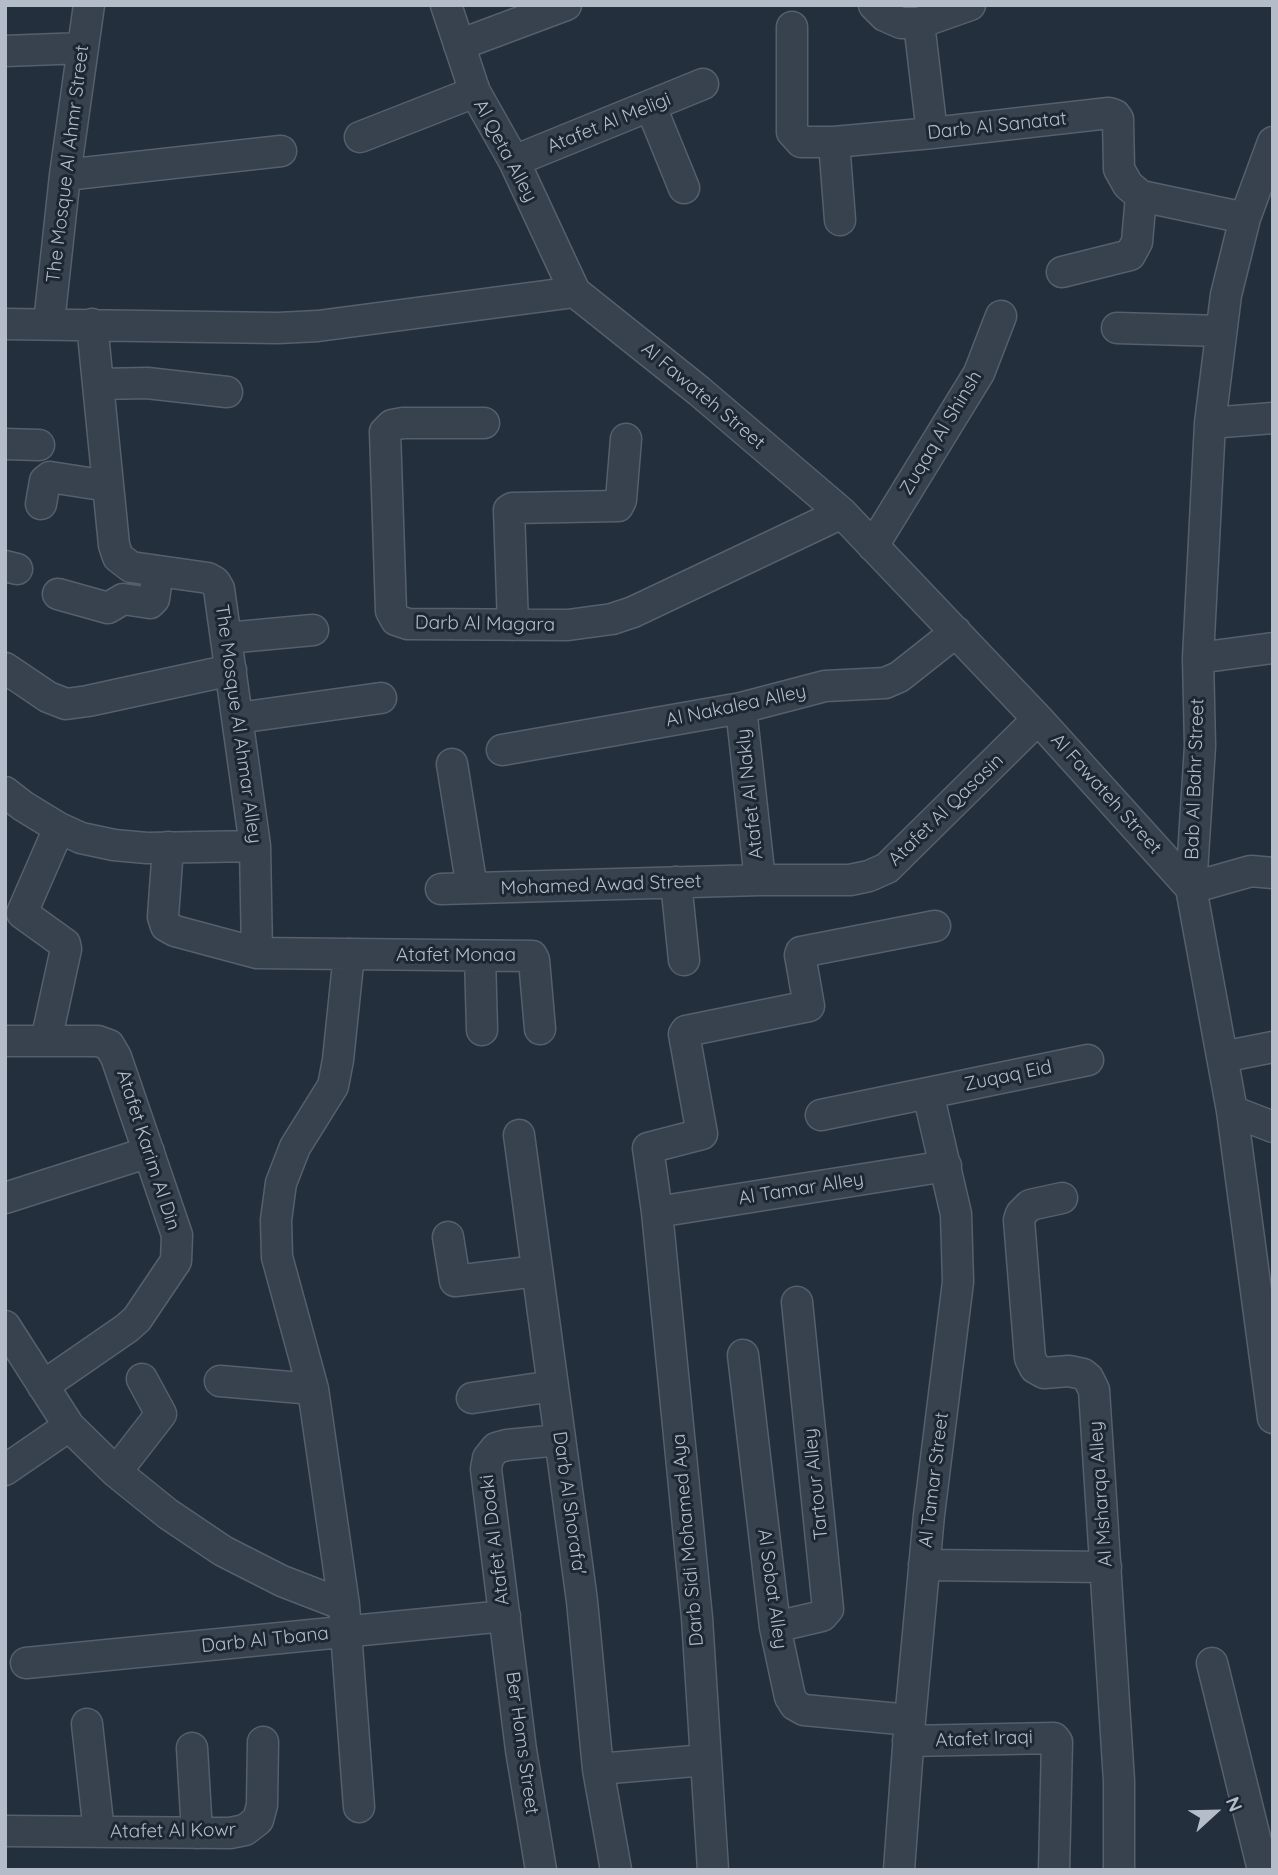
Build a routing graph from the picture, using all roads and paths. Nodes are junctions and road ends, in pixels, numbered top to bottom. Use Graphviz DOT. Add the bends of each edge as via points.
graph roads {
  1 [pos="89,5"];
  2 [pos="446,5"];
  3 [pos="566,5"];
  4 [pos="874,5"];
  5 [pos="970,5"];
  6 [pos="919,23"];
  7 [pos="792,27"];
  8 [pos="459,45"];
  9 [pos="83,48"];
  10 [pos="5,51"];
  11 [pos="703,84"];
  12 [pos="475,92"];
  13 [pos="651,107"];
  14 [pos="932,133"];
  15 [pos="360,137"];
  16 [pos="834,142"];
  17 [pos="1273,142"];
  18 [pos="281,151"];
  19 [pos="514,162"];
  20 [pos="65,175"];
  21 [pos="684,188"];
  22 [pos="1141,197"];
  23 [pos="1245,218"];
  24 [pos="840,220"];
  25 [pos="1062,272"];
  26 [pos="575,292"];
  27 [pos="1001,316"];
  28 [pos="49,323"];
  29 [pos="5,324"];
  30 [pos="92,324"];
  31 [pos="1117,328"];
  32 [pos="1221,331"];
  33 [pos="98,384"];
  34 [pos="227,392"];
  35 [pos="1273,418"];
  36 [pos="1210,422"];
  37 [pos="484,423"];
  38 [pos="626,439"];
  39 [pos="5,444"];
  40 [pos="39,446"];
  41 [pos="108,486"];
  42 [pos="41,504"];
  43 [pos="842,513"];
  44 [pos="873,546"];
  45 [pos="158,571"];
  46 [pos="58,594"];
  47 [pos="513,625"];
  48 [pos="313,630"];
  49 [pos="956,632"];
  50 [pos="227,638"];
  51 [pos="1273,648"];
  52 [pos="1198,657"];
  53 [pos="5,668"];
  54 [pos="231,670"];
  55 [pos="381,698"];
  56 [pos="741,708"];
  57 [pos="238,718"];
  58 [pos="1038,719"];
  59 [pos="502,750"];
  60 [pos="452,764"];
  61 [pos="5,792"];
  62 [pos="59,828"];
  63 [pos="255,846"];
  64 [pos="168,847"];
  65 [pos="1273,873"];
  66 [pos="760,880"];
  67 [pos="676,882"];
  68 [pos="472,888"];
  69 [pos="1191,888"];
  70 [pos="441,889"];
  71 [pos="935,926"];
  72 [pos="257,953"];
  73 [pos="349,954"];
  74 [pos="480,956"];
  75 [pos="684,960"];
  76 [pos="540,1028"];
  77 [pos="482,1030"];
  78 [pos="5,1041"];
  79 [pos="46,1041"];
  80 [pos="1273,1047"];
  81 [pos="1222,1057"];
  82 [pos="1088,1060"];
  83 [pos="928,1093"];
  84 [pos="1232,1111"];
  85 [pos="821,1115"];
  86 [pos="1273,1127"];
  87 [pos="519,1135"];
  88 [pos="149,1152"];
  89 [pos="946,1166"];
  90 [pos="5,1198"];
  91 [pos="1062,1198"];
  92 [pos="657,1212"];
  93 [pos="448,1237"];
  94 [pos="537,1271"];
  95 [pos="797,1303"];
  96 [pos="5,1326"];
  97 [pos="743,1355"];
  98 [pos="142,1379"];
  99 [pos="220,1381"];
  100 [pos="43,1386"];
  101 [pos="553,1387"];
  102 [pos="313,1389"];
  103 [pos="472,1398"];
  104 [pos="1273,1418"];
  105 [pos="69,1426"];
  106 [pos="560,1440"];
  107 [pos="5,1470"];
  108 [pos="116,1472"];
  109 [pos="924,1565"];
  110 [pos="1106,1567"];
  111 [pos="505,1616"];
  112 [pos="345,1619"];
  113 [pos="775,1627"];
  114 [pos="26,1663"];
  115 [pos="1212,1663"];
  116 [pos="87,1724"];
  117 [pos="909,1731"];
  118 [pos="264,1742"];
  119 [pos="192,1748"];
  120 [pos="706,1760"];
  121 [pos="598,1769"];
  122 [pos="359,1807"];
  123 [pos="5,1831"];
  124 [pos="99,1832"];
  125 [pos="197,1833"];
  126 [pos="541,1870"];
  127 [pos="615,1870"];
  128 [pos="713,1870"];
  129 [pos="900,1870"];
  130 [pos="1054,1870"];
  131 [pos="1119,1870"];
  132 [pos="1263,1870"];
  1 -- 9 [label="street, The Mosque Al Ahmr Street"];
  2 -- 8 [label="street, Al Qeta Alley"];
  3 -- 8 [label="street"];
  4 -- 6 [label="street" via="901,23"];
  5 -- 6 [label="street"];
  6 -- 14 [label="street"];
  7 -- 16 [label="street, Darb Al Sanatat" via="792,132 802,142"];
  8 -- 12 [label="street, Al Qeta Alley"];
  9 -- 10 [label="street"];
  9 -- 20 [label="street, The Mosque Al Ahmr Street"];
  11 -- 13 [label="street, Atafet Al Meligi"];
  12 -- 15 [label="street"];
  12 -- 19 [label="street, Al Qeta Alley"];
  13 -- 19 [label="street, Atafet Al Meligi"];
  13 -- 21 [label="street"];
  14 -- 16 [label="street, Darb Al Sanatat"];
  14 -- 22 [label="street, Darb Al Sanatat" via="1109,113 1119,125 1119,169"];
  16 -- 24 [label="street"];
  17 -- 23 [label="street, Bab Al Bahr Street"];
  18 -- 20 [label="street"];
  19 -- 26 [label="street, Al Qeta Alley"];
  20 -- 28 [label="street, The Mosque Al Ahmr Street"];
  22 -- 23 [label="street"];
  22 -- 25 [label="street" via="1135,250"];
  23 -- 32 [label="street, Bab Al Bahr Street"];
  26 -- 30 [label="street" via="318,326"];
  26 -- 43 [label="street, Al Fawateh Street"];
  27 -- 44 [label="street, Zuqaq Al Shinsh" via="979,373"];
  28 -- 29 [label="street"];
  28 -- 30 [label="street"];
  30 -- 33 [label="street, The Mosque Al Ahmar Alley"];
  31 -- 32 [label="street"];
  32 -- 36 [label="street, Bab Al Bahr Street"];
  33 -- 34 [label="street" via="147,383"];
  33 -- 41 [label="street, The Mosque Al Ahmar Alley"];
  35 -- 36 [label="street"];
  36 -- 52 [label="street, Bab Al Bahr Street"];
  37 -- 47 [label="street, Darb Al Magara" via="403,423 385,432 391,611 396,620 408,624"];
  38 -- 47 [label="street" via="618,506 509,510"];
  39 -- 40 [label="street"];
  41 -- 42 [label="street" via="50,477"];
  41 -- 45 [label="street, The Mosque Al Ahmar Alley" via="118,557 131,567"];
  43 -- 44 [label="street, Al Fawateh Street"];
  43 -- 47 [label="street, Darb Al Magara" via="633,612 590,624"];
  44 -- 49 [label="street, Al Fawateh Street"];
  45 -- 46 [label="street" via="150,603 123,598 108,608"];
  45 -- 50 [label="street, The Mosque Al Ahmar Alley" via="215,582"];
  48 -- 50 [label="street"];
  49 -- 56 [label="street, Al Nakalea Alley" via="899,677 885,682 825,686"];
  49 -- 58 [label="street, Al Fawateh Street"];
  50 -- 54 [label="street, The Mosque Al Ahmar Alley"];
  51 -- 52 [label="street"];
  52 -- 69 [label="street, Bab Al Bahr Street" via="1200,746"];
  53 -- 54 [label="street" via="66,704"];
  54 -- 57 [label="street, The Mosque Al Ahmar Alley"];
  55 -- 57 [label="street"];
  56 -- 59 [label="street, Al Nakalea Alley"];
  56 -- 66 [label="street, Atafet Al Nakly"];
  57 -- 63 [label="street, The Mosque Al Ahmar Alley"];
  58 -- 66 [label="street, Atafet Al Qasasin" via="887,868 850,880"];
  58 -- 69 [label="street, Al Fawateh Street"];
  60 -- 68 [label="street"];
  61 -- 62 [label="street"];
  62 -- 64 [label="street" via="114,845"];
  62 -- 79 [label="street" via="22,913 66,949"];
  63 -- 64 [label="street"];
  63 -- 72 [label="street, The Mosque Al Ahmar Alley"];
  64 -- 72 [label="street, Atafet Monaa" via="166,926"];
  65 -- 69 [label="street" via="1251,870"];
  66 -- 67 [label="street, Mohamed Awad Street"];
  67 -- 68 [label="street, Mohamed Awad Street"];
  67 -- 75 [label="street"];
  68 -- 70 [label="street, Mohamed Awad Street"];
  69 -- 81 [label="street, Bab Al Bahr Street"];
  71 -- 92 [label="street, Darb Sidi Mohamed Aya" via="801,952 809,1006 686,1031 703,1130 700,1136 648,1148"];
  72 -- 73 [label="street, Atafet Monaa"];
  73 -- 74 [label="street, Atafet Monaa"];
  73 -- 102 [label="street" via="333,1086 295,1147 281,1182 276,1220 277,1257"];
  74 -- 76 [label="street, Atafet Monaa" via="532,956"];
  74 -- 77 [label="street"];
  78 -- 79 [label="street, Atafet Karim Al Din"];
  79 -- 88 [label="street, Atafet Karim Al Din" via="108,1045"];
  80 -- 81 [label="street"];
  81 -- 84 [label="street, Bab Al Bahr Street"];
  82 -- 83 [label="street, Zuqaq Eid"];
  83 -- 85 [label="street, Zuqaq Eid"];
  83 -- 89 [label="street, Al Tamar Street"];
  84 -- 86 [label="street"];
  84 -- 104 [label="street, Bab Al Bahr Street"];
  87 -- 94 [label="street, Darb Al Shorafa'"];
  88 -- 90 [label="street"];
  88 -- 100 [label="street, Atafet Karim Al Din" via="177,1235 176,1261 137,1319"];
  89 -- 92 [label="street, Al Tamar Alley"];
  89 -- 109 [label="street, Al Tamar Street" via="956,1214 958,1282"];
  91 -- 110 [label="street, Al Msharqa Alley" via="1030,1205 1019,1220 1030,1358 1039,1371 1076,1372 1092,1384"];
  92 -- 120 [label="street, Darb Sidi Mohamed Aya" via="697,1618"];
  93 -- 94 [label="street" via="455,1281"];
  94 -- 101 [label="street, Darb Al Shorafa'"];
  95 -- 113 [label="street, Tartour Alley" via="828,1609 822,1616"];
  96 -- 100 [label="street"];
  97 -- 113 [label="street, Al Sobat Alley"];
  98 -- 108 [label="street" via="161,1414"];
  99 -- 102 [label="street"];
  100 -- 105 [label="street"];
  101 -- 103 [label="street"];
  101 -- 106 [label="street, Darb Al Shorafa'"];
  102 -- 112 [label="street"];
  105 -- 107 [label="street"];
  105 -- 108 [label="street"];
  106 -- 111 [label="street, Atafet Al Doaki" via="507,1445 496,1448 488,1458"];
  106 -- 121 [label="street, Darb Al Shorafa'"];
  108 -- 112 [label="street" via="223,1551"];
  109 -- 110 [label="street"];
  109 -- 117 [label="street, Al Tamar Street"];
  110 -- 131 [label="street, Al Msharqa Alley" via="1119,1781"];
  111 -- 112 [label="street, Darb Al Tbana"];
  111 -- 126 [label="street, Ber Homs Street"];
  112 -- 114 [label="street, Darb Al Tbana"];
  112 -- 122 [label="street"];
  113 -- 117 [label="street, Al Sobat Alley" via="795,1704 804,1710"];
  115 -- 132 [label="street"];
  116 -- 124 [label="street"];
  117 -- 129 [label="street, Al Tamar Street"];
  117 -- 130 [label="street, Atafet Iraqi" via="1054,1738"];
  118 -- 125 [label="street, Atafet Al Kowr" via="262,1805 257,1820 246,1830"];
  119 -- 125 [label="street"];
  120 -- 121 [label="street"];
  120 -- 128 [label="street, Darb Sidi Mohamed Aya"];
  121 -- 127 [label="street, Darb Al Shorafa'"];
  123 -- 124 [label="street, Atafet Al Kowr"];
  124 -- 125 [label="street, Atafet Al Kowr"];
}
